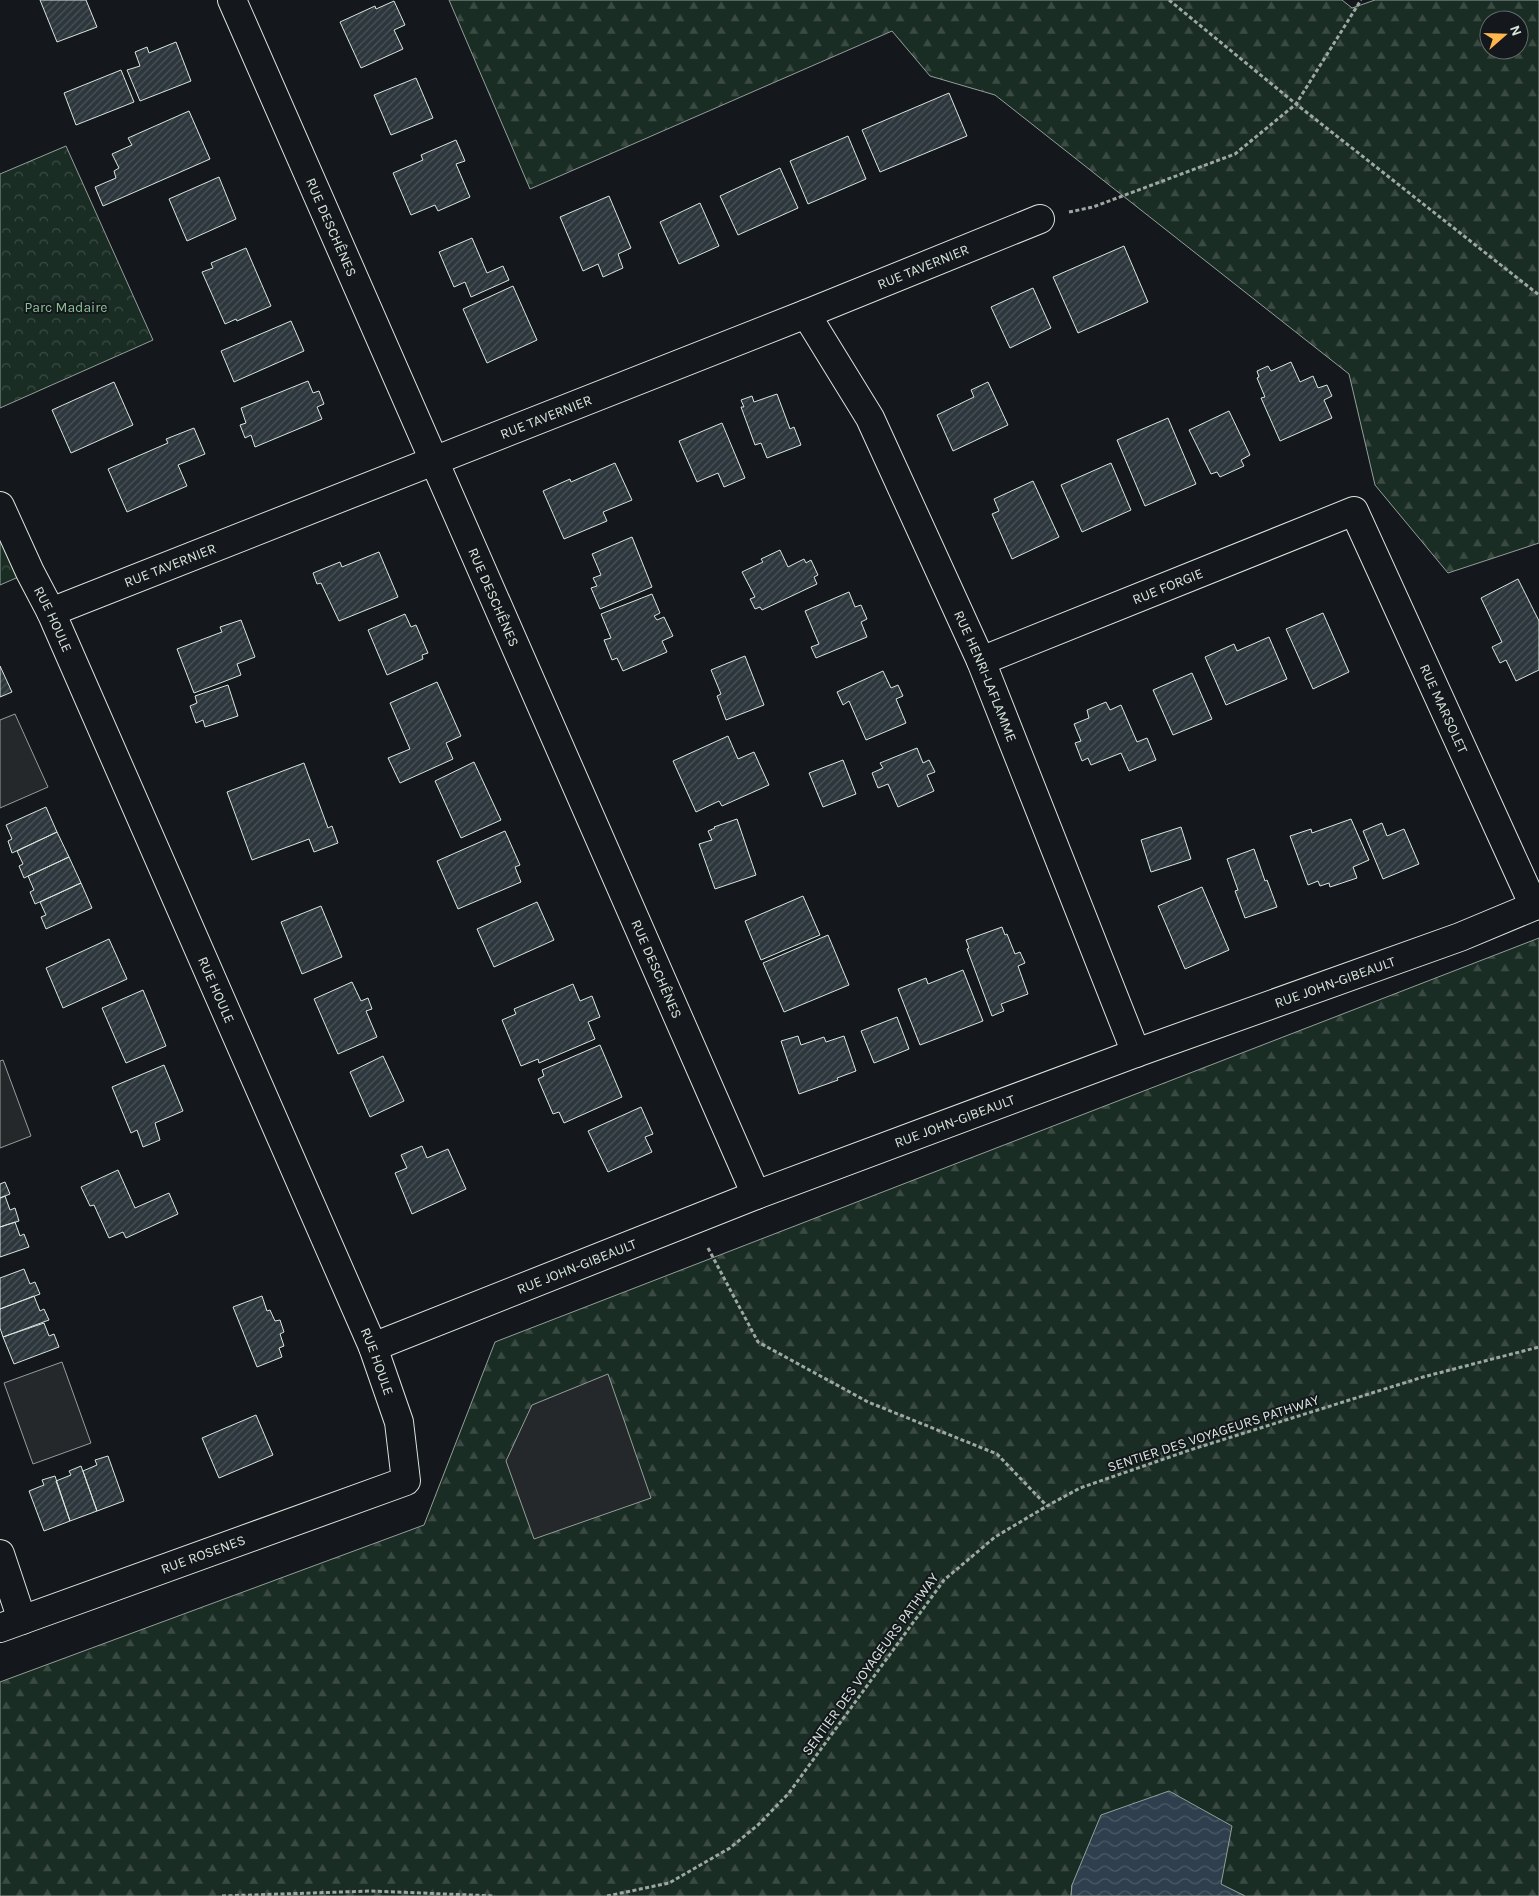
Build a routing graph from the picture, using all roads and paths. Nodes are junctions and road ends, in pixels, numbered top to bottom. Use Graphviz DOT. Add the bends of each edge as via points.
graph roads {
  1 [pos="232,0"];
  2 [pos="1169,0"];
  3 [pos="1361,0"];
  4 [pos="1296,104"];
  5 [pos="1040,219"];
  6 [pos="1539,295"];
  7 [pos="806,314"];
  8 [pos="434,459"];
  9 [pos="0,506"];
  10 [pos="1354,511"];
  11 [pos="51,612"];
  12 [pos="981,661"];
  13 [pos="1536,905"];
  14 [pos="1136,1054"];
  15 [pos="756,1195"];
  16 [pos="693,1220"];
  17 [pos="373,1347"];
  18 [pos="1539,1347"];
  19 [pos="406,1481"];
  20 [pos="1047,1506"];
  21 [pos="0,1554"];
  22 [pos="11,1624"];
  23 [pos="222,1896"];
  24 [pos="495,1896"];
  25 [pos="607,1896"];
  1 -- 8 [label="street, RUE DESCHÊNES"];
  2 -- 4 [label="path"];
  3 -- 4 [label="path"];
  4 -- 5 [label="path" via="1235,154 1093,207"];
  4 -- 6 [label="path"];
  5 -- 7 [label="street, RUE TAVERNIER"];
  7 -- 8 [label="street, RUE TAVERNIER"];
  7 -- 12 [label="street, RUE HENRI-LAFLAMME" via="870,418"];
  8 -- 11 [label="street, RUE TAVERNIER"];
  8 -- 15 [label="street, RUE DESCHÊNES"];
  9 -- 11 [label="street, RUE HOULE"];
  10 -- 12 [label="street, RUE FORGIE"];
  10 -- 13 [label="street, RUE MARSOLET"];
  11 -- 17 [label="street, RUE HOULE"];
  12 -- 14 [label="street, RUE HENRI-LAFLAMME"];
  13 -- 14 [label="street, RUE JOHN-GIBEAULT" via="1460,937"];
  14 -- 15 [label="street, RUE JOHN-GIBEAULT"];
  15 -- 16 [label="street, RUE JOHN-GIBEAULT"];
  16 -- 17 [label="street, RUE JOHN-GIBEAULT"];
  16 -- 20 [label="path" via="758,1342 868,1402 996,1454"];
  17 -- 19 [label="street, RUE HOULE" via="399,1422"];
  18 -- 20 [label="path, SENTIER DES VOYAGEURS PATHWAY" via="1423,1377 1190,1450 1080,1488"];
  19 -- 22 [label="street, RUE ROSENES"];
  20 -- 25 [label="path, SENTIER DES VOYAGEURS PATHWAY" via="995,1537 944,1580 788,1793 760,1824 730,1848 668,1883"];
  21 -- 22 [label="street"];
  23 -- 24 [label="path" via="371,1891"];
}
